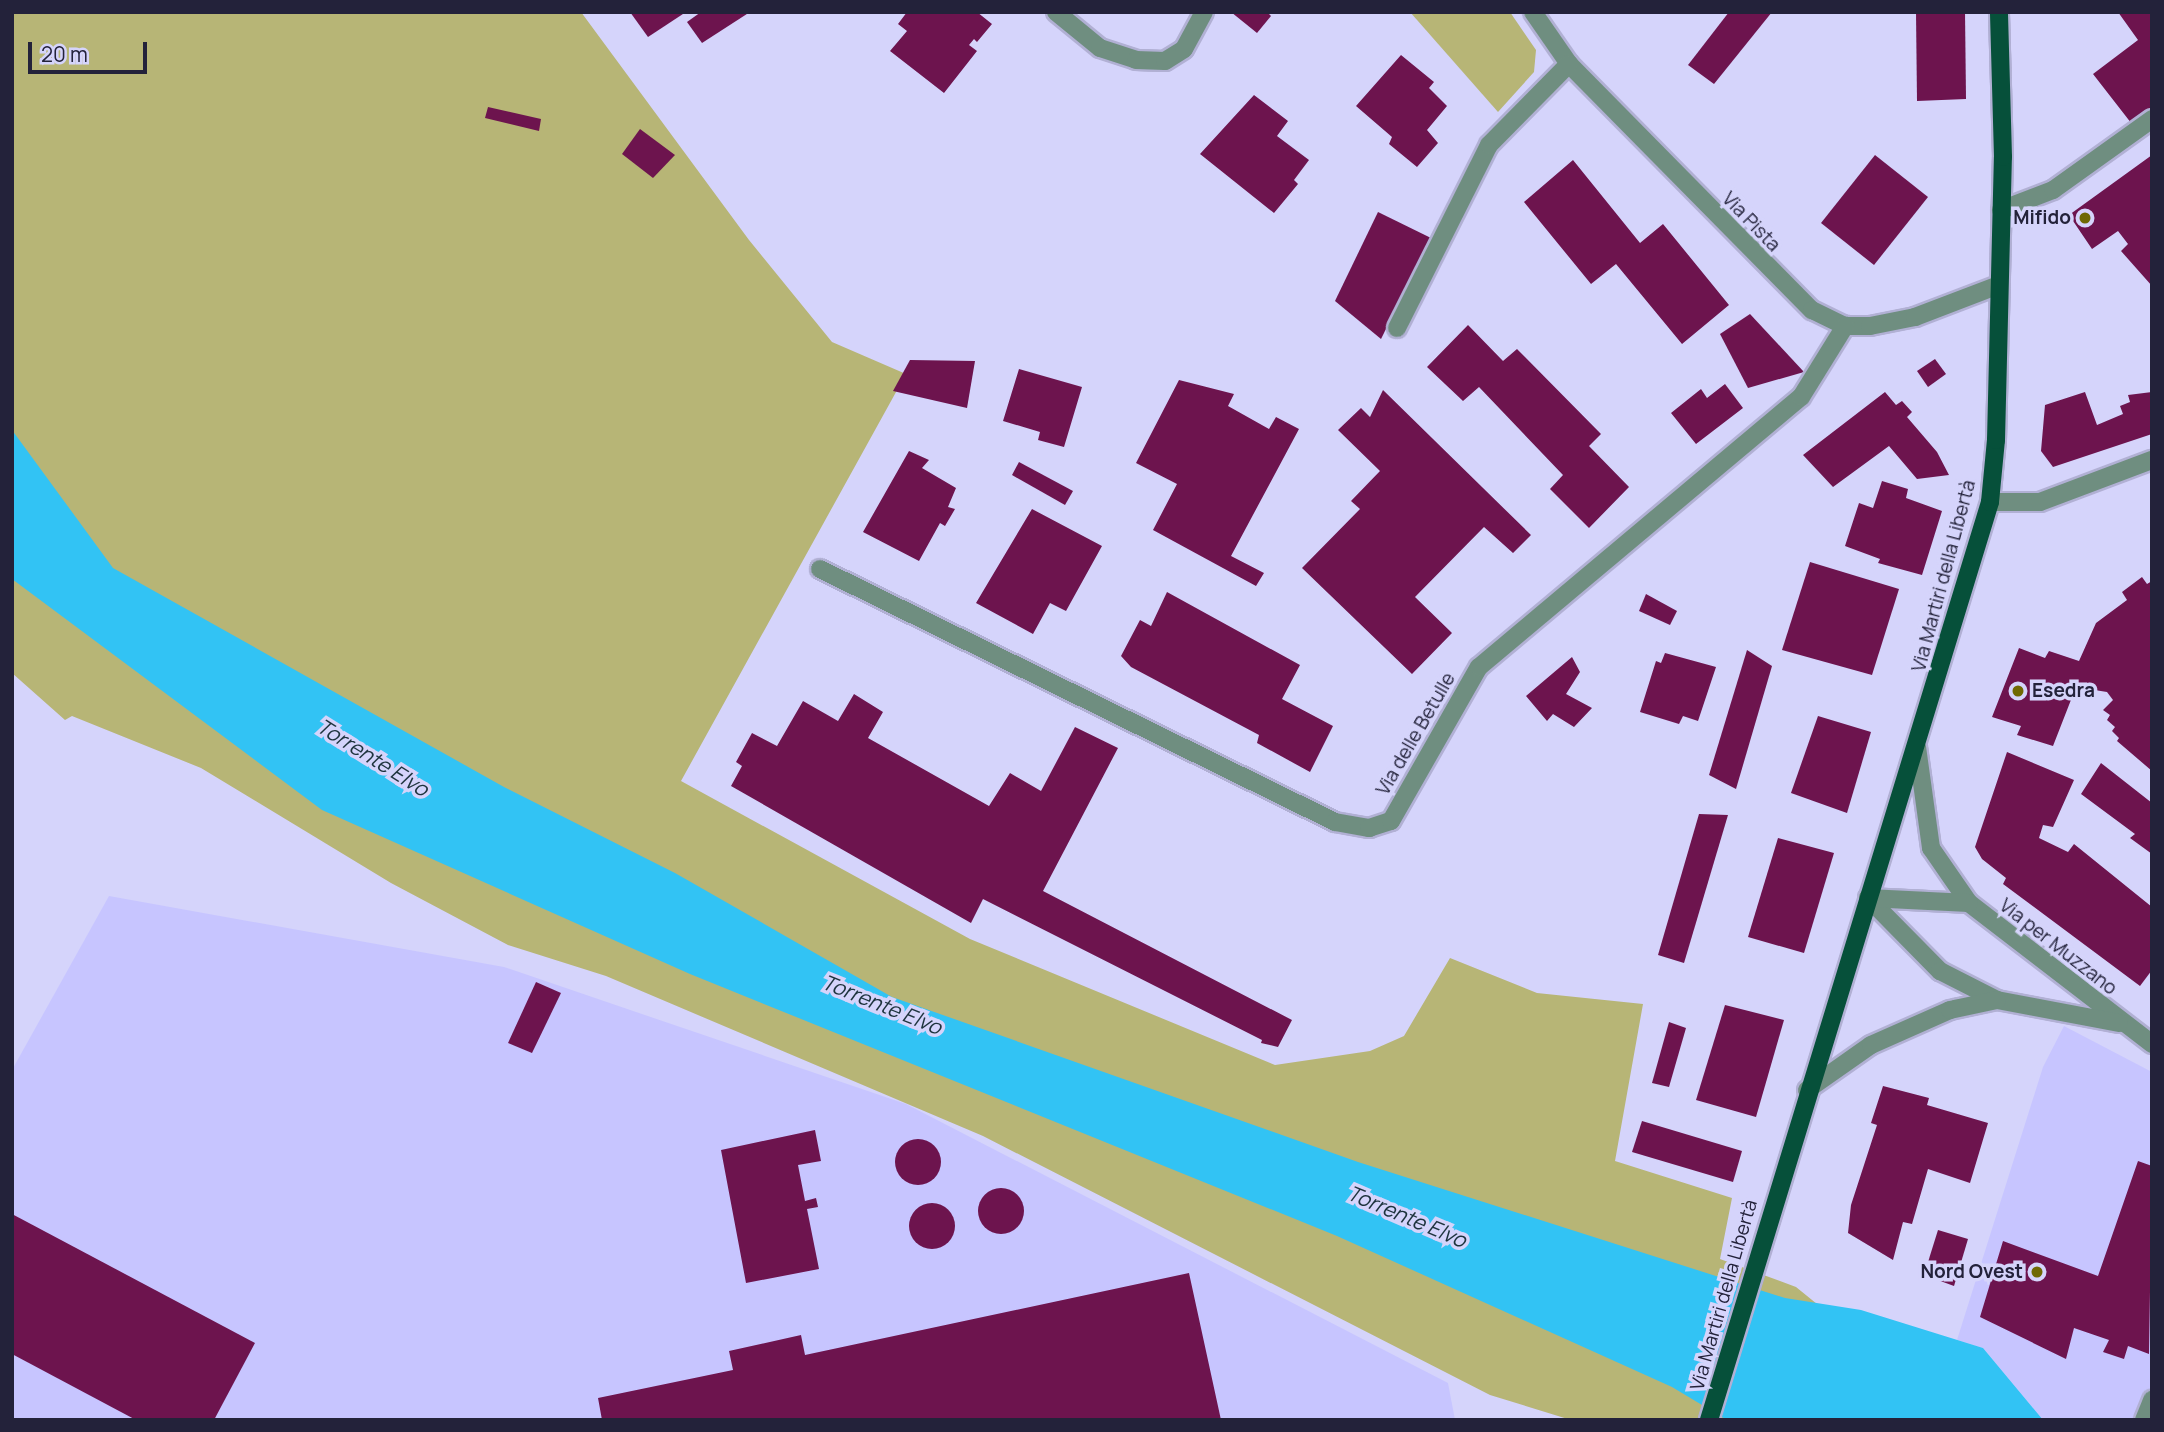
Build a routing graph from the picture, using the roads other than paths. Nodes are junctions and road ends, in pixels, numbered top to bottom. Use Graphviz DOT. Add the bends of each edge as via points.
graph roads {
  1 [pos="1056,12"];
  2 [pos="1204,12"];
  3 [pos="1533,12"];
  4 [pos="1999,12"];
  5 [pos="1569,64"];
  6 [pos="2152,119"];
  7 [pos="2001,210"];
  8 [pos="1999,285"];
  9 [pos="1844,326"];
  10 [pos="1397,328"];
  11 [pos="2152,460"];
  12 [pos="1990,502"];
  13 [pos="820,569"];
  14 [pos="1917,747"];
  15 [pos="1868,898"];
  16 [pos="1969,904"];
  17 [pos="1997,1000"];
  18 [pos="2121,1024"];
  19 [pos="2152,1044"];
  20 [pos="1807,1090"];
  21 [pos="2152,1400"];
  22 [pos="1709,1420"];
  23 [pos="2144,1420"];
  1 -- 2 [label="street" via="1100,48 1136,60 1165,61 1184,49"];
  3 -- 5 [label="street, Via Pista"];
  4 -- 7 [label="main road, Via Martiri della Libertà"];
  5 -- 9 [label="street, Via Pista" via="1771,273 1812,310"];
  5 -- 10 [label="street" via="1489,145"];
  6 -- 7 [label="street" via="2053,190"];
  7 -- 8 [label="main road, Via Martiri della Libertà"];
  8 -- 9 [label="street" via="1915,317"];
  8 -- 12 [label="main road, Via Martiri della Libertà"];
  9 -- 13 [label="street, Via delle Betulle" via="1801,397 1479,667 1391,821 1369,828 1335,822"];
  11 -- 12 [label="street" via="2040,502"];
  12 -- 14 [label="main road, Via Martiri della Libertà"];
  14 -- 15 [label="main road, Via Martiri della Libertà"];
  14 -- 16 [label="street, Via per Muzzano" via="1931,848"];
  15 -- 16 [label="street, Via per Muzzano"];
  15 -- 17 [label="street, Via per Muzzano" via="1940,971"];
  15 -- 20 [label="main road, Via Martiri della Libertà"];
  16 -- 18 [label="street, Via per Muzzano"];
  17 -- 18 [label="street, Via per Muzzano"];
  17 -- 20 [label="street, Via per Muzzano" via="1950,1010 1871,1045"];
  18 -- 19 [label="street, Via per Muzzano"];
  20 -- 22 [label="main road, Via Martiri della Libertà"];
  21 -- 23 [label="street"];
}
